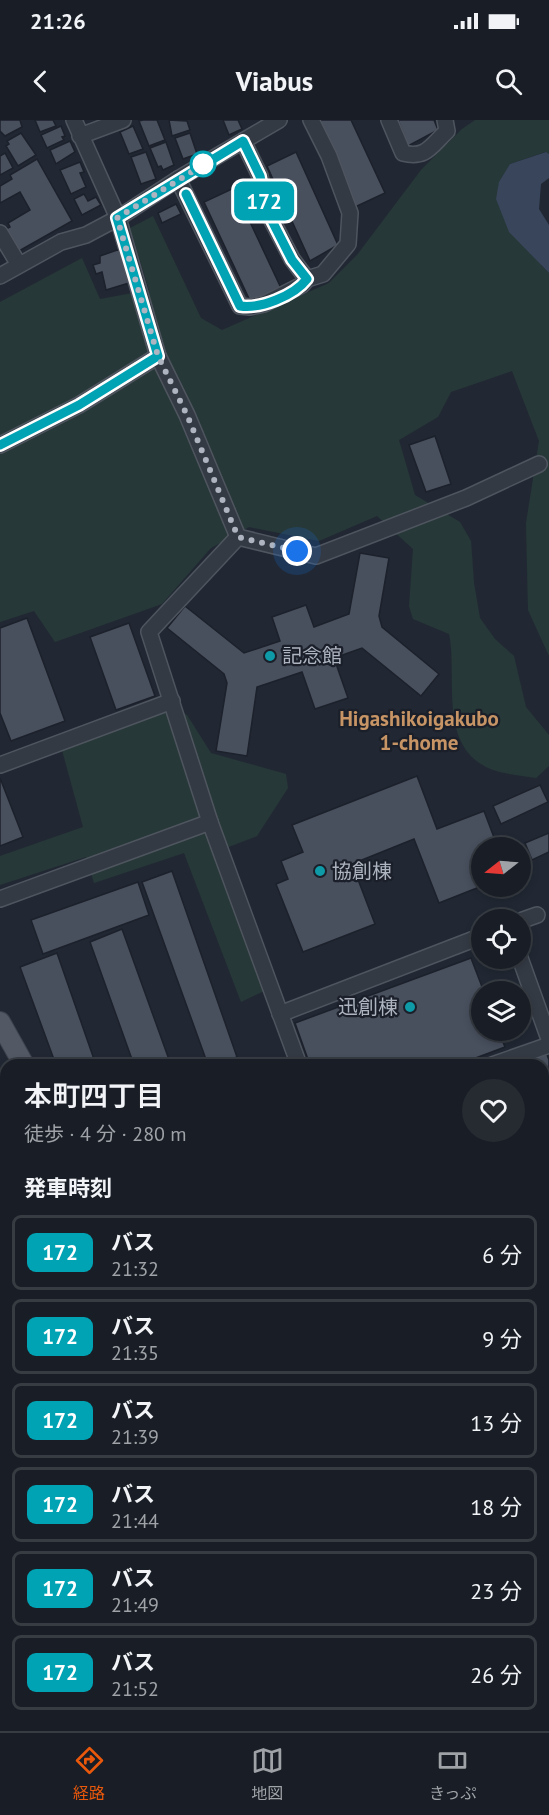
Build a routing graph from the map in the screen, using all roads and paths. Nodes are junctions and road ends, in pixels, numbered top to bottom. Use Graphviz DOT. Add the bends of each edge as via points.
graph roads {
  1 [pos="74,120"];
  2 [pos="123,120"];
  3 [pos="311,120"];
  4 [pos="389,120"];
  5 [pos="445,120"];
  6 [pos="271,122"];
  7 [pos="80,136"];
  8 [pos="243,141"];
  9 [pos="178,179"];
  10 [pos="117,218"];
  11 [pos="0,233"];
  12 [pos="19,265"];
  13 [pos="0,276"];
  14 [pos="307,279"];
  15 [pos="158,356"];
  16 [pos="0,445"];
  17 [pos="539,464"];
  18 [pos="238,537"];
  19 [pos="172,701"];
  20 [pos="0,765"];
  21 [pos="210,822"];
  22 [pos="0,899"];
  23 [pos="537,915"];
  24 [pos="531,917"];
  25 [pos="471,940"];
  26 [pos="524,969"];
  27 [pos="280,1014"];
  28 [pos="0,1022"];
  29 [pos="549,1039"];
  30 [pos="549,1045"];
  31 [pos="21,1059"];
  32 [pos="297,1059"];
  33 [pos="509,1059"];
  1 -- 7 [label="street"];
  2 -- 7 [label="street"];
  3 -- 14 [label="street" via="350,213 348,244 323,274"];
  4 -- 5 [label="street" via="404,153 417,156 447,131"];
  6 -- 8 [label="street"];
  7 -- 10 [label="street"];
  8 -- 9 [label="street"];
  8 -- 14 [label="street" via="260,176 267,211 292,260"];
  9 -- 10 [label="street"];
  9 -- 14 [label="street" via="240,306 264,304"];
  10 -- 12 [label="street"];
  10 -- 15 [label="street"];
  11 -- 12 [label="street"];
  12 -- 13 [label="street"];
  15 -- 16 [label="street" via="79,405"];
  15 -- 18 [label="street"];
  17 -- 18 [label="street" via="466,498 316,556"];
  18 -- 19 [label="street" via="150,632"];
  19 -- 20 [label="street"];
  19 -- 21 [label="street"];
  21 -- 22 [label="street"];
  21 -- 27 [label="street"];
  23 -- 24 [label="street"];
  25 -- 27 [label="street"];
  26 -- 29 [label="street"];
  27 -- 32 [label="street"];
  28 -- 31 [label="main road"];
  30 -- 33 [label="street"];
}
